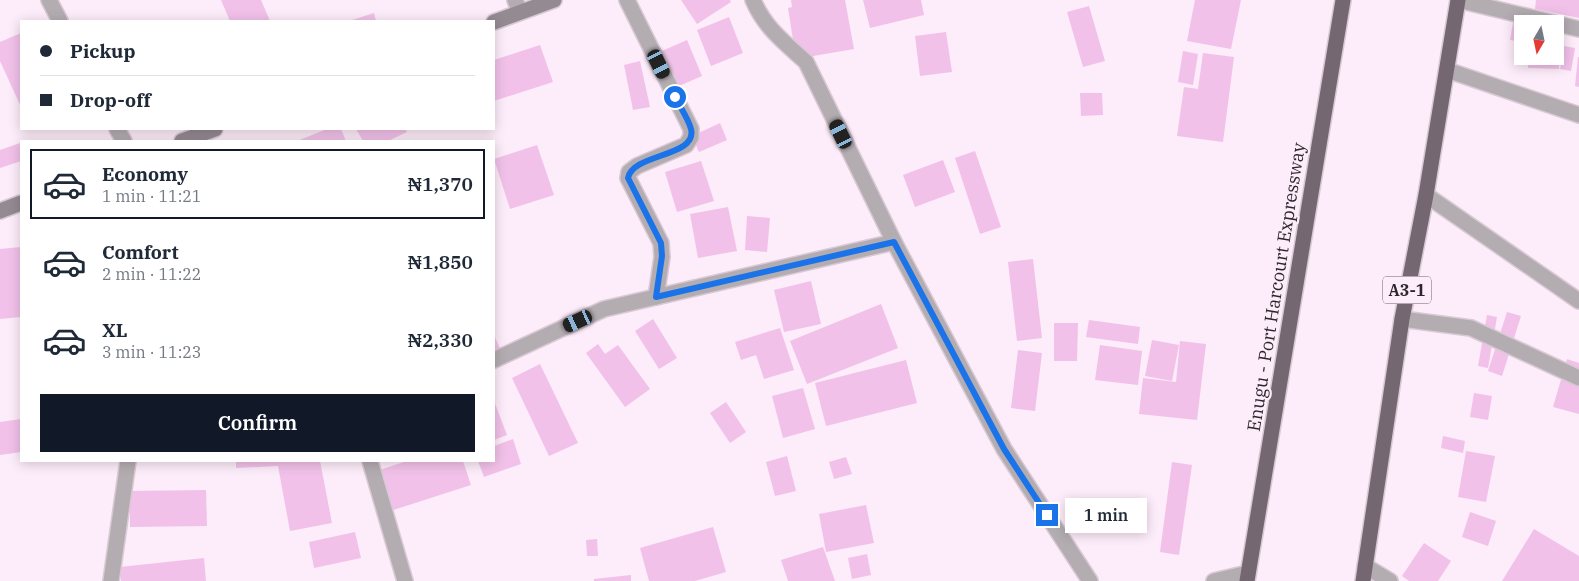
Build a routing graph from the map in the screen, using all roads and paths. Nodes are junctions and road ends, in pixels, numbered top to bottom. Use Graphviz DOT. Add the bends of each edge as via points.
graph roads {
  1 [pos="49,0"];
  2 [pos="554,0"];
  3 [pos="627,0"];
  4 [pos="753,0"];
  5 [pos="1343,0"];
  6 [pos="1458,0"];
  7 [pos="518,6"];
  8 [pos="59,20"];
  9 [pos="495,21"];
  10 [pos="1579,29"];
  11 [pos="1447,70"];
  12 [pos="1579,115"];
  13 [pos="212,130"];
  14 [pos="185,140"];
  15 [pos="1426,195"];
  16 [pos="20,203"];
  17 [pos="0,211"];
  18 [pos="894,242"];
  19 [pos="656,297"];
  20 [pos="1579,301"];
  21 [pos="1402,320"];
  22 [pos="495,360"];
  23 [pos="1579,378"];
  24 [pos="128,462"];
  25 [pos="370,462"];
  26 [pos="1364,574"];
  27 [pos="1248,577"];
  28 [pos="111,581"];
  29 [pos="404,581"];
  30 [pos="1090,581"];
  31 [pos="1214,581"];
  32 [pos="1390,581"];
  1 -- 8 [label="street"];
  2 -- 7 [label="main road"];
  3 -- 19 [label="street" via="691,129 686,145 629,172 628,178 661,243"];
  4 -- 18 [label="street" via="761,17 806,62"];
  5 -- 27 [label="highway, Enugu - Port Harcourt Expressway"];
  6 -- 10 [label="street"];
  6 -- 11 [label="highway, A3-1"];
  7 -- 9 [label="main road"];
  11 -- 12 [label="street"];
  11 -- 15 [label="highway, A3-1"];
  13 -- 14 [label="main road"];
  15 -- 20 [label="street"];
  15 -- 21 [label="highway, A3-1"];
  16 -- 17 [label="main road"];
  18 -- 19 [label="street"];
  18 -- 30 [label="street" via="1004,449"];
  19 -- 22 [label="street" via="604,309"];
  21 -- 23 [label="street" via="1471,328"];
  21 -- 26 [label="highway, A3-1"];
  24 -- 28 [label="street"];
  25 -- 29 [label="street"];
  26 -- 32 [label="street"];
  27 -- 31 [label="street"];
}
